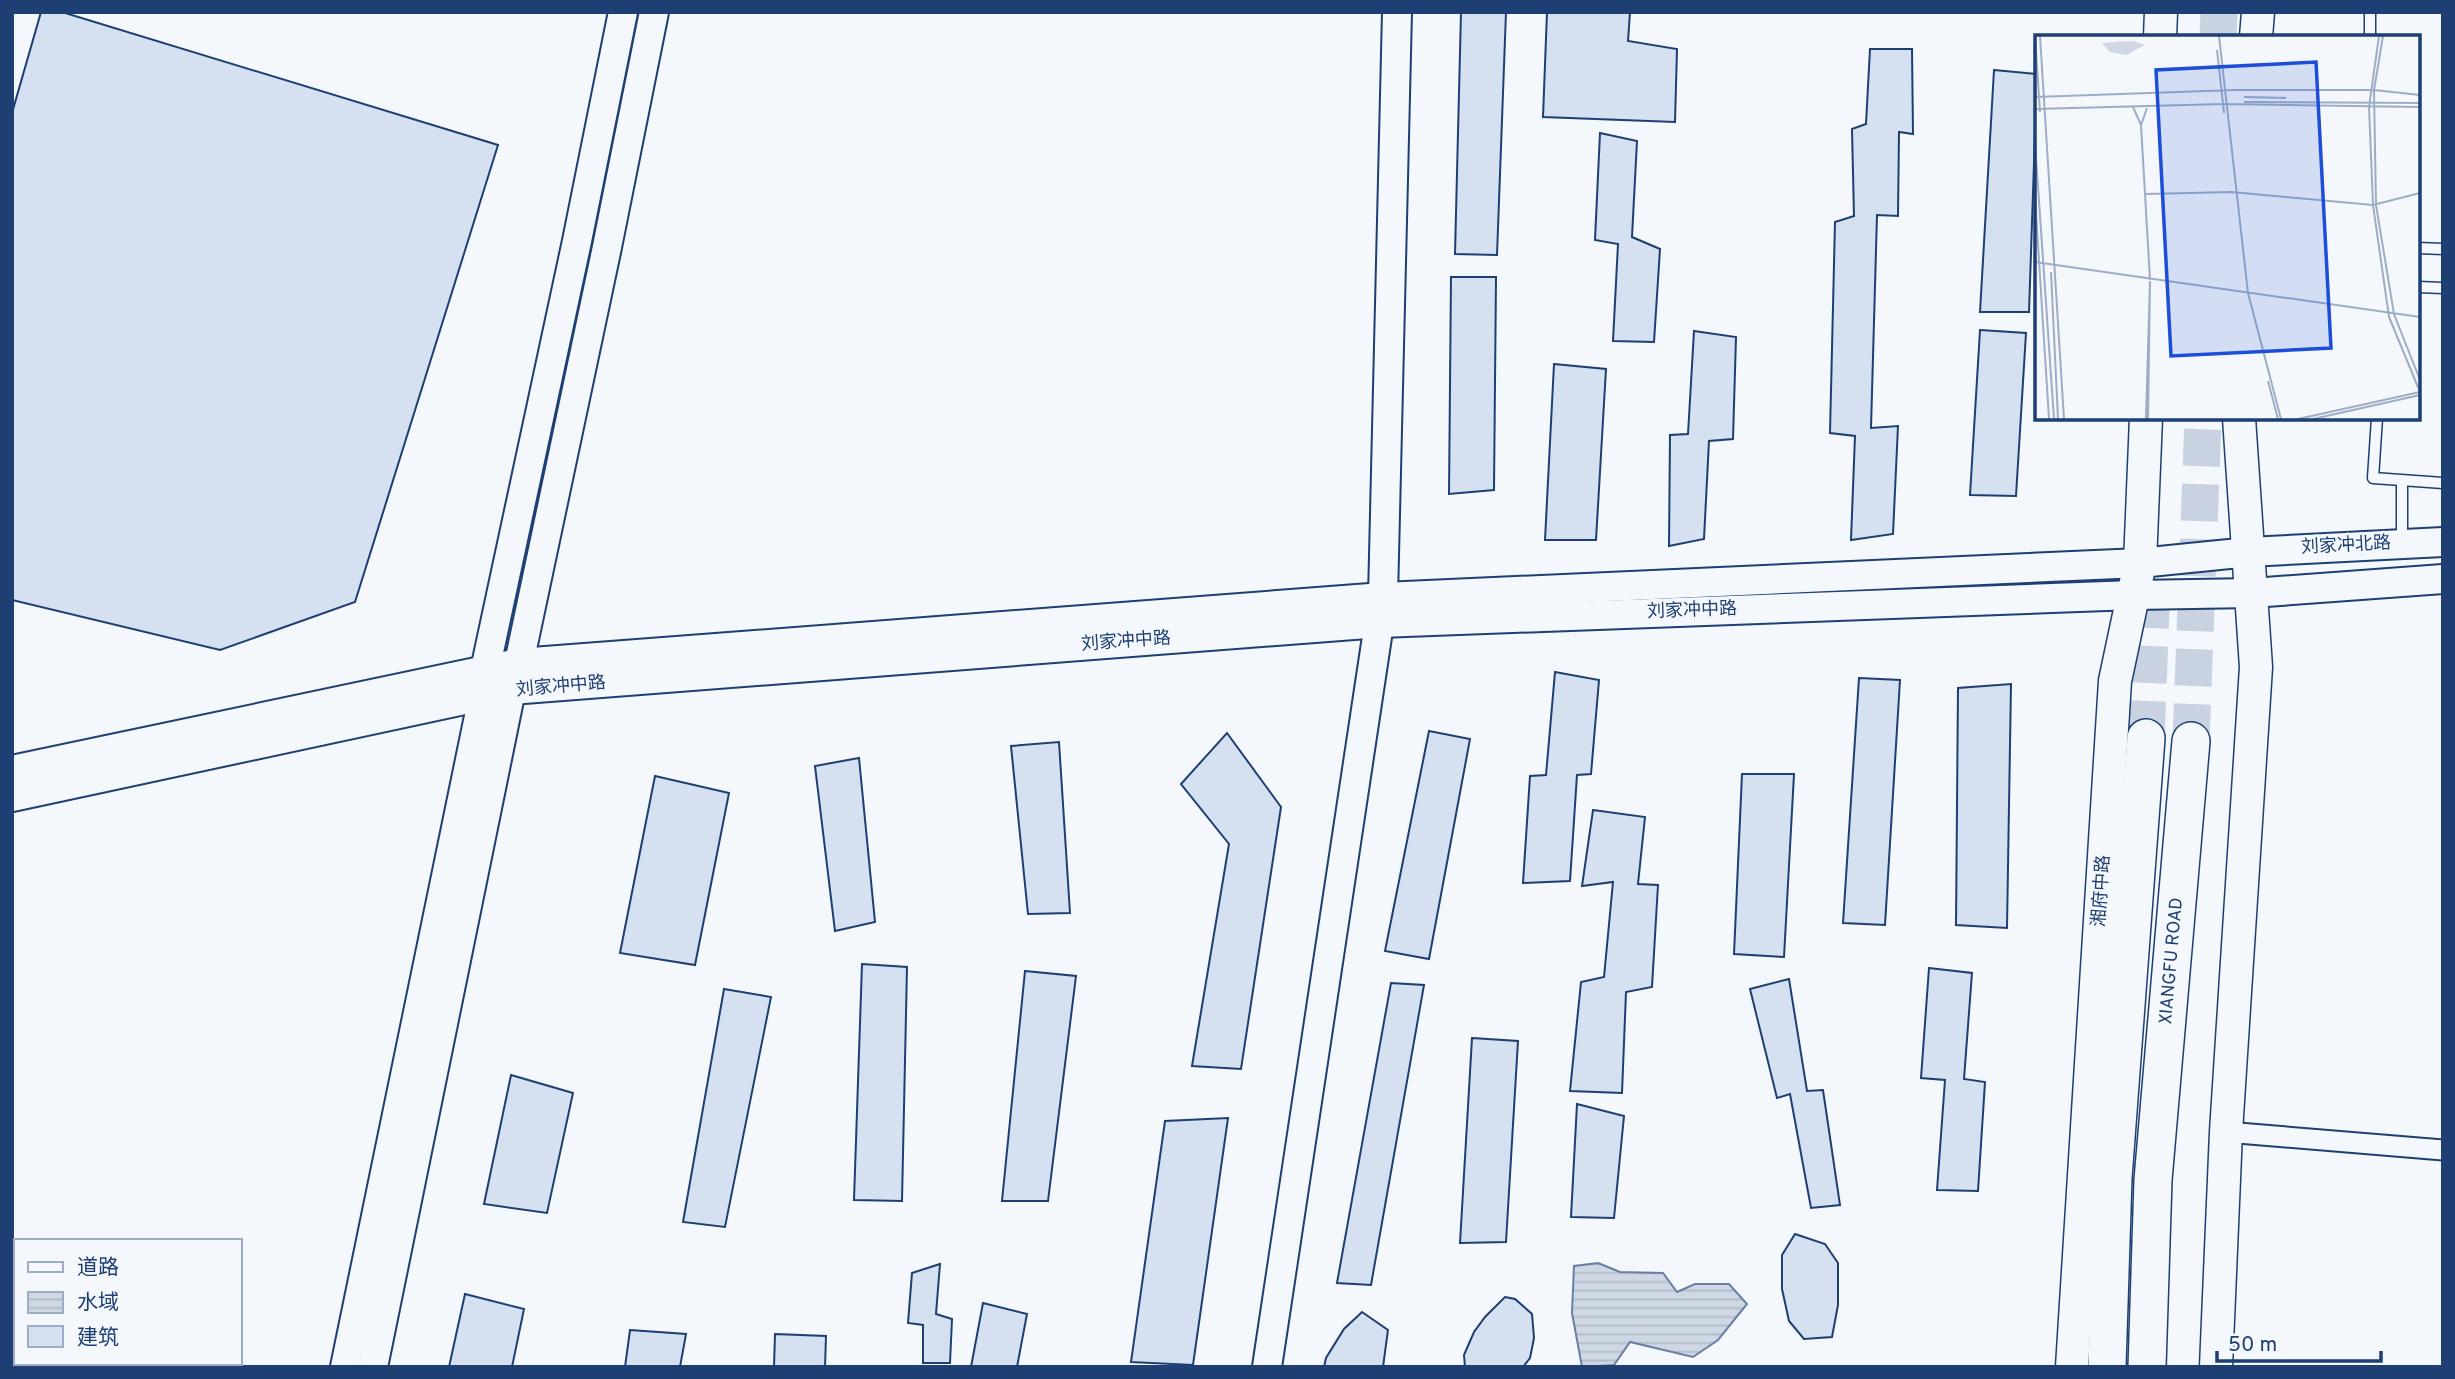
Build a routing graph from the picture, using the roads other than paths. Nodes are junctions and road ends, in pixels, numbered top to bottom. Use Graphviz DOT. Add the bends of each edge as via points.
graph roads {
  1 [pos="623,12"];
  2 [pos="654,12"];
  3 [pos="1396,12"];
  4 [pos="2161,12"];
  5 [pos="2258,12"];
  6 [pos="2370,12"];
  7 [pos="2160,35"];
  8 [pos="2256,35"];
  9 [pos="2370,35"];
  10 [pos="2420,248"];
  11 [pos="2443,249"];
  12 [pos="2420,287"];
  13 [pos="2443,288"];
  14 [pos="2146,420"];
  15 [pos="2239,420"];
  16 [pos="2377,420"];
  17 [pos="2402,481"];
  18 [pos="2443,483"];
  19 [pos="2443,542"];
  20 [pos="2402,543"];
  21 [pos="2249,552"];
  22 [pos="2140,563"];
  23 [pos="2443,579"];
  24 [pos="2252,593"];
  25 [pos="2134,595"];
  26 [pos="1382,610"];
  27 [pos="519,663"];
  28 [pos="484,683"];
  29 [pos="511,690"];
  30 [pos="2146,738"];
  31 [pos="2191,741"];
  32 [pos="12,769"];
  33 [pos="12,797"];
  34 [pos="2226,1132"];
  35 [pos="2443,1150"];
  36 [pos="345,1367"];
  37 [pos="373,1367"];
  38 [pos="1267,1367"];
  39 [pos="2072,1367"];
  40 [pos="2107,1367"];
  41 [pos="2147,1367"];
  42 [pos="2216,1367"];
  1 -- 28 [label="main road"];
  2 -- 27 [label="main road"];
  3 -- 26 [label="main road"];
  4 -- 7 [label="main road"];
  5 -- 8 [label="main road"];
  6 -- 9 [label="lane"];
  10 -- 11 [label="lane"];
  12 -- 13 [label="lane"];
  14 -- 22 [label="main road, 湘府中路"];
  15 -- 21 [label="main road"];
  16 -- 17 [label="lane" via="2374,478"];
  17 -- 18 [label="lane"];
  17 -- 20 [label="lane"];
  19 -- 20 [label="main road, 刘家冲北路"];
  20 -- 21 [label="main road, 刘家冲北路"];
  21 -- 22 [label="main road, 刘家冲中路"];
  21 -- 24 [label="main road"];
  22 -- 25 [label="main road, 湘府中路"];
  22 -- 26 [label="main road, 刘家冲中路"];
  23 -- 24 [label="main road"];
  24 -- 25 [label="main road, 刘家冲中路"];
  24 -- 34 [label="main road" via="2256,667"];
  25 -- 26 [label="main road, 刘家冲中路"];
  25 -- 39 [label="main road, 湘府中路" via="2115,681"];
  26 -- 27 [label="main road, 刘家冲中路"];
  26 -- 29 [label="main road, 刘家冲中路"];
  26 -- 38 [label="main road"];
  27 -- 28 [label="main road, 刘家冲中路"];
  27 -- 29 [label="main road"];
  28 -- 29 [label="main road, 刘家冲中路"];
  28 -- 32 [label="main road, 刘家冲中路"];
  28 -- 33 [label="main road, 刘家冲中路"];
  28 -- 36 [label="main road"];
  29 -- 37 [label="main road"];
  30 -- 40 [label="highway" via="2113,1178"];
  31 -- 41 [label="highway, XIANGFU ROAD" via="2153,1180"];
  34 -- 35 [label="street"];
  34 -- 42 [label="main road"];
}
